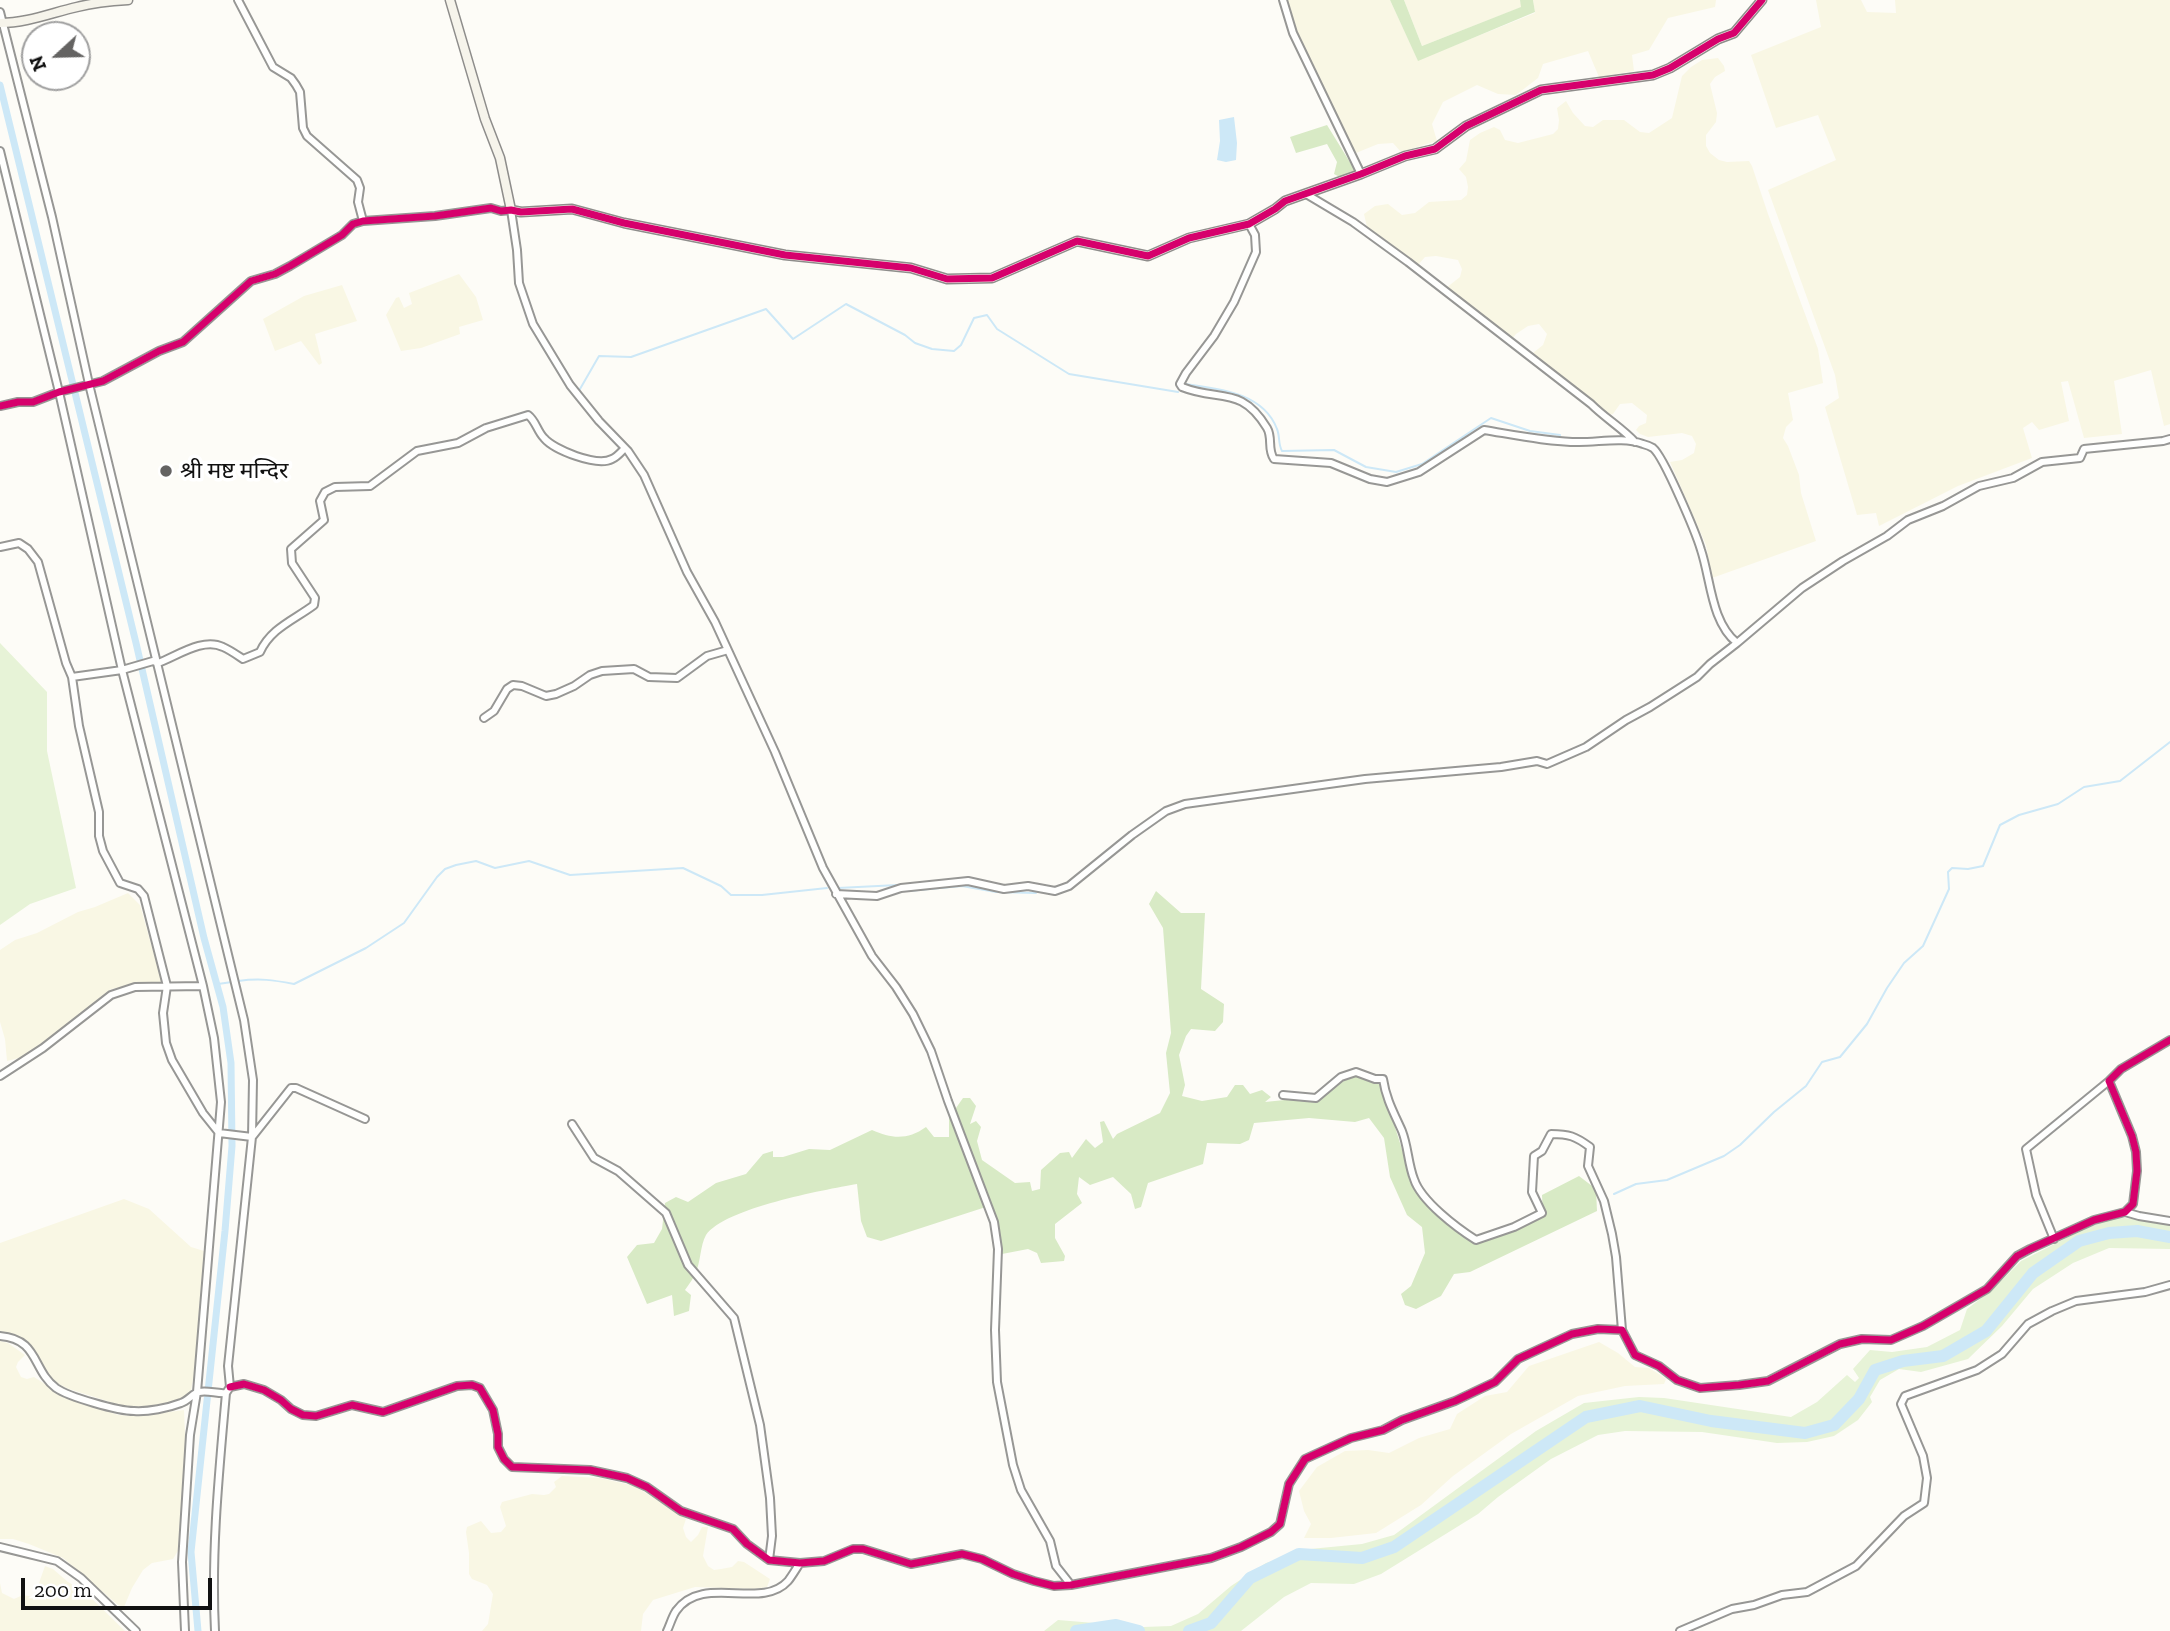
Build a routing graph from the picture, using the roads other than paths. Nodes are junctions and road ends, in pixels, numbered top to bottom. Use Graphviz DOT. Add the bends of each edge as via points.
graph roads {
  1 [pos="128,0"];
  2 [pos="238,0"];
  3 [pos="450,0"];
  4 [pos="1283,0"];
  5 [pos="1762,0"];
  6 [pos="0,12"];
  7 [pos="1,23"];
  8 [pos="0,151"];
  9 [pos="1361,174"];
  10 [pos="1306,194"];
  11 [pos="511,210"];
  12 [pos="363,221"];
  13 [pos="1249,224"];
  14 [pos="88,385"];
  15 [pos="60,392"];
  16 [pos="0,406"];
  17 [pos="2170,439"];
  18 [pos="1635,442"];
  19 [pos="625,448"];
  20 [pos="0,547"];
  21 [pos="1737,643"];
  22 [pos="728,650"];
  23 [pos="155,662"];
  24 [pos="125,668"];
  25 [pos="72,677"];
  26 [pos="484,718"];
  27 [pos="836,894"];
  28 [pos="167,986"];
  29 [pos="203,986"];
  30 [pos="2170,1040"];
  31 [pos="0,1076"];
  32 [pos="2109,1081"];
  33 [pos="1283,1095"];
  34 [pos="365,1119"];
  35 [pos="572,1124"];
  36 [pos="223,1134"];
  37 [pos="249,1137"];
  38 [pos="2125,1212"];
  39 [pos="2170,1221"];
  40 [pos="2054,1239"];
  41 [pos="2170,1285"];
  42 [pos="1622,1330"];
  43 [pos="0,1336"];
  44 [pos="228,1390"];
  45 [pos="197,1392"];
  46 [pos="0,1547"];
  47 [pos="769,1560"];
  48 [pos="800,1563"];
  49 [pos="1071,1585"];
  50 [pos="136,1631"];
  51 [pos="185,1631"];
  52 [pos="215,1631"];
  53 [pos="667,1631"];
  54 [pos="1680,1631"];
  1 -- 7 [label="street"];
  2 -- 12 [label="street" via="273,68 296,85 307,136 357,180"];
  3 -- 11 [label="street" via="500,158"];
  4 -- 9 [label="street" via="1293,33"];
  5 -- 9 [label="street" via="1734,33 1670,68 1653,75 1541,90 1466,127 1436,149"];
  6 -- 7 [label="street"];
  7 -- 14 [label="street" via="52,217"];
  8 -- 15 [label="street"];
  9 -- 10 [label="street"];
  10 -- 13 [label="street" via="1285,201"];
  10 -- 18 [label="street" via="1408,262"];
  11 -- 12 [label="street"];
  11 -- 13 [label="street" via="572,209 785,255 911,268 947,279 992,278 1077,241 1148,256 1189,238"];
  11 -- 19 [label="street" via="519,283 533,324 570,385"];
  12 -- 14 [label="street" via="290,266 251,281 183,342"];
  13 -- 18 [label="street" via="1256,252 1234,302 1180,383 1187,390 1240,400 1256,412 1269,432 1274,459 1331,463 1387,482 1419,472 1483,430 1578,442"];
  14 -- 15 [label="street"];
  14 -- 23 [label="street"];
  15 -- 16 [label="street" via="33,402"];
  15 -- 24 [label="street"];
  17 -- 21 [label="street" via="2084,449 2080,458 2042,462 2013,478 1979,486 1908,520 1843,561 1802,588"];
  18 -- 21 [label="street" via="1654,449 1665,467 1701,550 1718,618"];
  19 -- 22 [label="street" via="644,475"];
  19 -- 23 [label="street" via="611,461 586,458 552,446 528,415 486,428 458,443 417,451 370,486 335,487 320,501 324,520 291,549 292,563 315,598 314,605 280,626 260,652 243,659 221,645 208,644"];
  20 -- 25 [label="street" via="19,543 38,562"];
  21 -- 27 [label="street" via="1650,708 1586,747 1547,764 1537,761 1365,779 1185,804 1166,811 1069,886 1055,891 961,881 901,888 877,896"];
  22 -- 26 [label="street" via="707,656 677,678 649,677 634,669 602,671 546,696 513,685"];
  22 -- 27 [label="street"];
  23 -- 24 [label="street"];
  23 -- 37 [label="street" via="244,1020 253,1080"];
  24 -- 25 [label="street"];
  24 -- 29 [label="street"];
  25 -- 28 [label="street" via="103,851 120,883 144,896"];
  27 -- 49 [label="street" via="872,956 908,1005 932,1051 994,1222 997,1382 1013,1465 1021,1490 1050,1541 1056,1566"];
  28 -- 29 [label="street"];
  28 -- 31 [label="street" via="135,987 111,995"];
  28 -- 36 [label="street" via="163,1013 172,1060 203,1113"];
  29 -- 36 [label="street" via="216,1051"];
  30 -- 32 [label="street"];
  32 -- 38 [label="street" via="2136,1152 2133,1204"];
  32 -- 40 [label="street" via="2026,1149 2036,1195"];
  33 -- 42 [label="street" via="1316,1098 1341,1077 1356,1072 1383,1079 1403,1133 1414,1182 1460,1230 1476,1240 1542,1213 1532,1192 1534,1156 1551,1134 1579,1139 1590,1147 1588,1166 1612,1234"];
  34 -- 37 [label="street" via="291,1088"];
  35 -- 47 [label="street" via="594,1158 618,1171 666,1213 688,1265 734,1318 760,1425 771,1498"];
  36 -- 37 [label="street"];
  36 -- 45 [label="street"];
  37 -- 44 [label="street"];
  38 -- 39 [label="street"];
  38 -- 40 [label="street" via="2094,1220"];
  40 -- 42 [label="street" via="2017,1256 1987,1289 1923,1326 1891,1340 1840,1344 1768,1381 1700,1388 1677,1380 1635,1356"];
  41 -- 54 [label="street" via="2076,1301 2052,1311 2028,1324 2002,1354 1977,1370 1905,1396 1901,1404 1923,1456 1927,1478 1924,1503 1903,1516 1856,1566 1807,1592 1732,1609"];
  42 -- 49 [label="street" via="1572,1334 1518,1359 1495,1382 1455,1401 1305,1459 1289,1485 1280,1524 1241,1547 1211,1558"];
  43 -- 45 [label="street" via="22,1342 34,1353 58,1390 90,1401 134,1411 184,1403"];
  44 -- 45 [label="street"];
  44 -- 47 [label="street" via="244,1384 264,1390 303,1415 316,1416 352,1405 383,1412 472,1385 480,1388 493,1410 498,1447 512,1467 590,1470 627,1478 681,1511 733,1529"];
  44 -- 52 [label="street" via="216,1500"];
  45 -- 51 [label="street" via="182,1562"];
  46 -- 50 [label="street" via="57,1560"];
  47 -- 48 [label="street"];
  48 -- 49 [label="street" via="853,1549 911,1564 962,1553 1034,1581"];
  48 -- 53 [label="street" via="787,1583 768,1593 691,1597 676,1610"];
}
